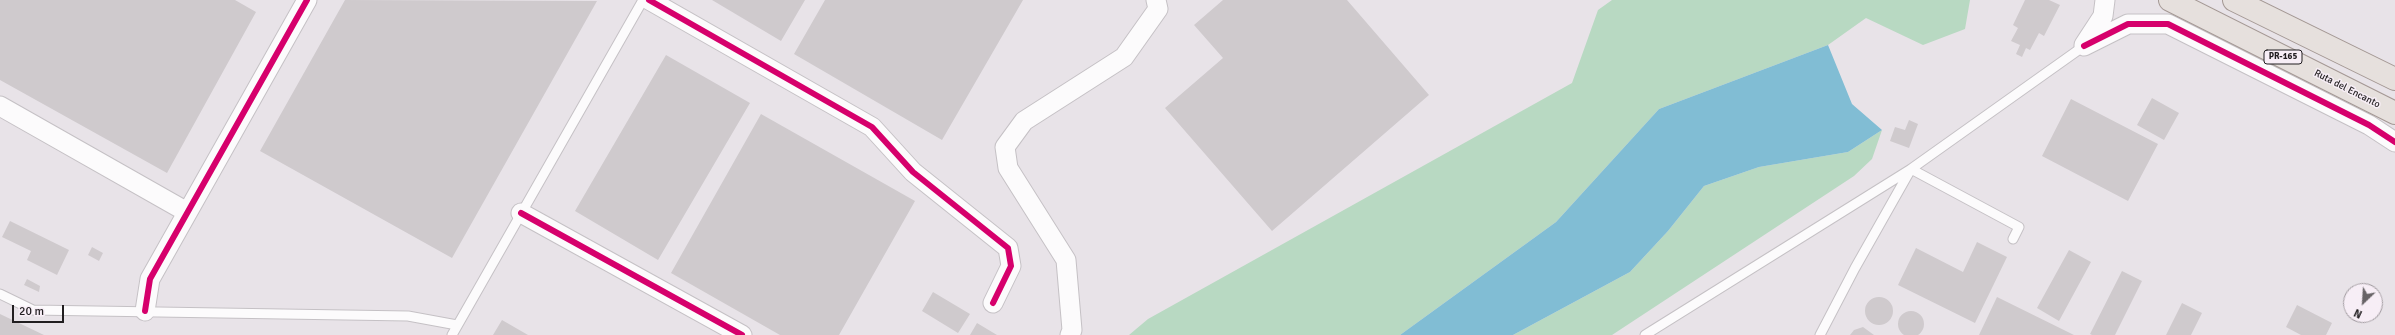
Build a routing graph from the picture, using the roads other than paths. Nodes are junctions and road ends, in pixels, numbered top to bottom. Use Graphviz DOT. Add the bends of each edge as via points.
graph roads {
  1 [pos="307,0"];
  2 [pos="643,0"];
  3 [pos="649,0"];
  4 [pos="1156,0"];
  5 [pos="2105,0"];
  6 [pos="2170,0"];
  7 [pos="2234,0"];
  8 [pos="2084,46"];
  9 [pos="2395,79"];
  10 [pos="0,106"];
  11 [pos="2395,113"];
  12 [pos="2395,142"];
  13 [pos="1911,169"];
  14 [pos="187,212"];
  15 [pos="521,213"];
  16 [pos="2013,239"];
  17 [pos="0,294"];
  18 [pos="993,303"];
  19 [pos="145,311"];
  20 [pos="458,325"];
  21 [pos="452,335"];
  22 [pos="742,335"];
  23 [pos="1070,335"];
  24 [pos="1646,335"];
  25 [pos="1820,335"];
  1 -- 14 [label="street"];
  2 -- 15 [label="lane"];
  3 -- 18 [label="street" via="872,127 913,172 1008,248 1011,266"];
  4 -- 23 [label="street" via="1158,9 1124,57 1024,121 1005,147 1008,168 1066,260 1072,330"];
  5 -- 8 [label="street" via="2103,16"];
  6 -- 11 [label="main road, Ruta del Encanto / PR-165"];
  7 -- 9 [label="main road, PR-165"];
  8 -- 12 [label="street" via="2128,24 2168,24 2369,125"];
  8 -- 13 [label="lane"];
  10 -- 14 [label="street"];
  13 -- 16 [label="lane" via="2019,227"];
  13 -- 24 [label="lane"];
  13 -- 25 [label="lane"];
  14 -- 19 [label="street" via="150,279"];
  15 -- 20 [label="lane"];
  15 -- 22 [label="street"];
  17 -- 19 [label="lane" via="33,310"];
  19 -- 20 [label="lane" via="408,316"];
  20 -- 21 [label="lane"];
}
